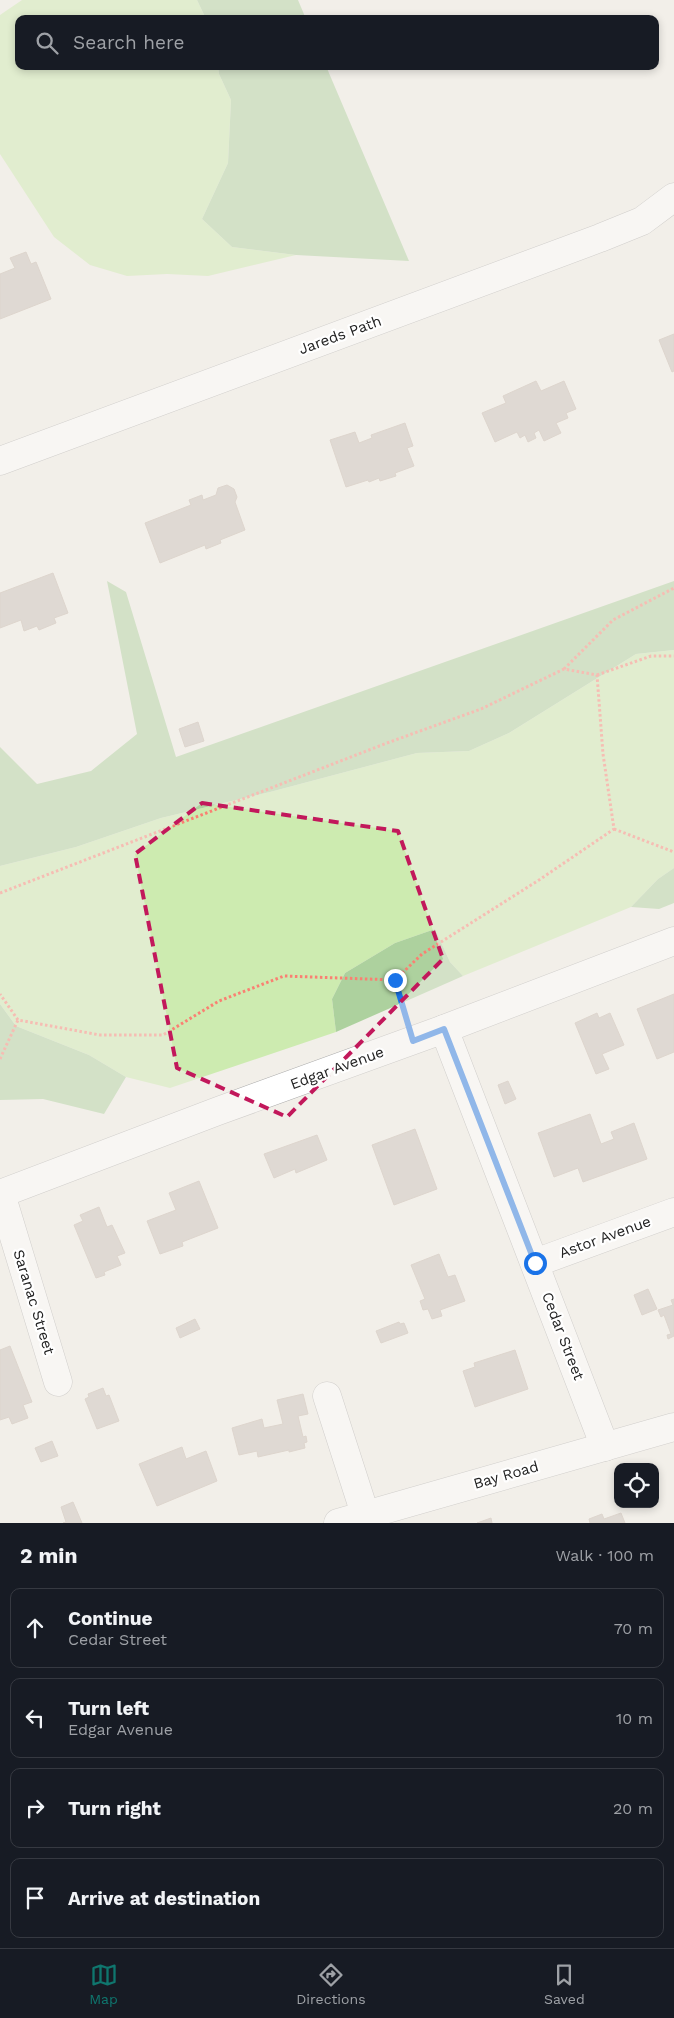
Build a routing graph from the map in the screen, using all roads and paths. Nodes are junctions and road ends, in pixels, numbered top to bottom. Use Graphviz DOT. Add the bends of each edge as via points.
graph roads {
  1 [pos="674,197"];
  2 [pos="0,461"];
  3 [pos="674,588"];
  4 [pos="674,656"];
  5 [pos="564,668"];
  6 [pos="597,675"];
  7 [pos="614,829"];
  8 [pos="674,852"];
  9 [pos="0,893"];
  10 [pos="674,941"];
  11 [pos="395,980"];
  12 [pos="0,994"];
  13 [pos="18,1020"];
  14 [pos="444,1029"];
  15 [pos="413,1041"];
  16 [pos="0,1059"];
  17 [pos="0,1194"];
  18 [pos="674,1212"];
  19 [pos="535,1263"];
  20 [pos="58,1382"];
  21 [pos="327,1396"];
  22 [pos="674,1427"];
  23 [pos="605,1447"];
  24 [pos="365,1514"];
  25 [pos="338,1523"];
  1 -- 2 [label="street, Jareds Path" via="642,221 600,238"];
  3 -- 5 [label="path" via="613,620"];
  4 -- 6 [label="path" via="651,656"];
  5 -- 6 [label="path"];
  5 -- 9 [label="path" via="481,709"];
  6 -- 7 [label="path" via="603,754"];
  7 -- 8 [label="path"];
  7 -- 11 [label="path" via="422,954"];
  10 -- 14 [label="street, Edgar Avenue"];
  11 -- 13 [label="path" via="284,976 219,1001 163,1035 100,1035"];
  11 -- 15 [label="path"];
  12 -- 13 [label="path"];
  13 -- 16 [label="path"];
  14 -- 15 [label="street, Edgar Avenue"];
  14 -- 19 [label="street, Cedar Street"];
  15 -- 17 [label="street, Edgar Avenue"];
  17 -- 20 [label="street, Saranac Street"];
  18 -- 19 [label="street, Astor Avenue"];
  19 -- 23 [label="street, Cedar Street"];
  21 -- 24 [label="street"];
  22 -- 23 [label="street, Bay Road"];
  23 -- 24 [label="street, Bay Road"];
  24 -- 25 [label="street, Bay Road"];
}
